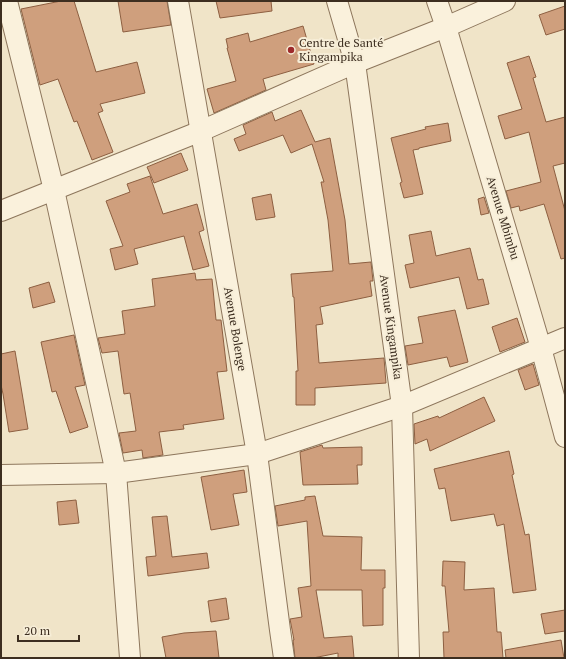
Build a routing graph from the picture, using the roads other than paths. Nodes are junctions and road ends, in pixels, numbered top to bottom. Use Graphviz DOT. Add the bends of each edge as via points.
graph roads {
  1 [pos="7,1"];
  2 [pos="178,1"];
  3 [pos="337,1"];
  4 [pos="437,1"];
  5 [pos="505,1"];
  6 [pos="446,27"];
  7 [pos="355,63"];
  8 [pos="201,131"];
  9 [pos="54,190"];
  10 [pos="1,212"];
  11 [pos="565,338"];
  12 [pos="541,348"];
  13 [pos="402,406"];
  14 [pos="565,437"];
  15 [pos="257,454"];
  16 [pos="116,473"];
  17 [pos="1,475"];
  18 [pos="130,658"];
  19 [pos="284,658"];
  20 [pos="408,658"];
  1 -- 9 [label="street"];
  2 -- 8 [label="street, Avenue Bolenge"];
  3 -- 7 [label="street, Avenue Kingampika"];
  4 -- 6 [label="street, Avenue Mbimbu"];
  5 -- 6 [label="street"];
  6 -- 7 [label="street"];
  6 -- 12 [label="street, Avenue Mbimbu"];
  7 -- 8 [label="street"];
  7 -- 13 [label="street, Avenue Kingampika"];
  8 -- 9 [label="street"];
  8 -- 15 [label="street, Avenue Bolenge"];
  9 -- 10 [label="street"];
  9 -- 16 [label="street"];
  11 -- 12 [label="street"];
  12 -- 13 [label="street"];
  12 -- 14 [label="street, Avenue Mbimbu"];
  13 -- 15 [label="street"];
  13 -- 20 [label="street, Avenue Kingampika"];
  15 -- 16 [label="street"];
  15 -- 19 [label="street, Avenue Bolenge"];
  16 -- 17 [label="street"];
  16 -- 18 [label="street"];
}
